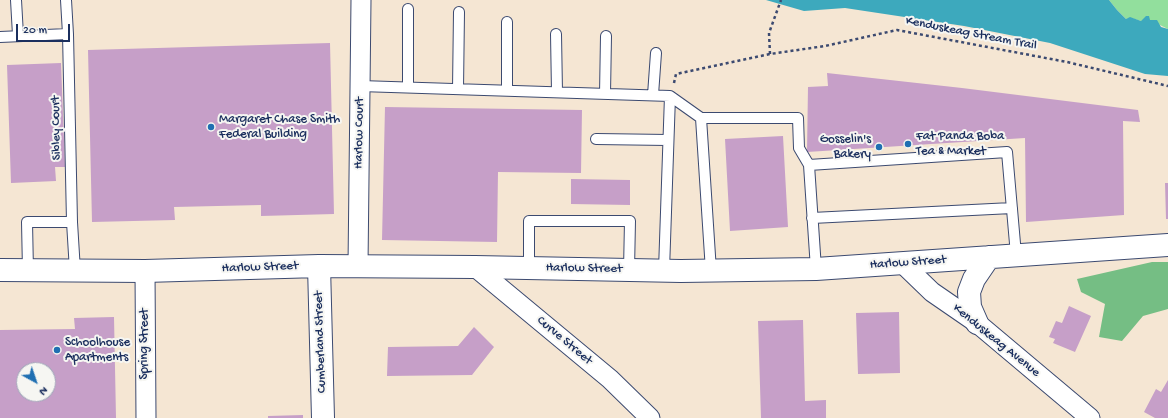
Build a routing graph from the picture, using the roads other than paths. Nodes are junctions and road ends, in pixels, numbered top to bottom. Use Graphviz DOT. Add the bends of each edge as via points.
graph roads {
  1 [pos="16,0"];
  2 [pos="66,0"];
  3 [pos="361,0"];
  4 [pos="408,9"];
  5 [pos="459,12"];
  6 [pos="506,22"];
  7 [pos="68,34"];
  8 [pos="556,34"];
  9 [pos="18,35"];
  10 [pos="606,36"];
  11 [pos="0,37"];
  12 [pos="656,53"];
  13 [pos="360,86"];
  14 [pos="408,87"];
  15 [pos="458,89"];
  16 [pos="507,90"];
  17 [pos="557,92"];
  18 [pos="605,94"];
  19 [pos="653,95"];
  20 [pos="670,96"];
  21 [pos="701,118"];
  22 [pos="596,139"];
  23 [pos="668,140"];
  24 [pos="809,165"];
  25 [pos="1012,208"];
  26 [pos="812,218"];
  27 [pos="72,222"];
  28 [pos="1168,245"];
  29 [pos="1016,255"];
  30 [pos="989,258"];
  31 [pos="903,264"];
  32 [pos="319,266"];
  33 [pos="358,266"];
  34 [pos="475,267"];
  35 [pos="529,268"];
  36 [pos="816,269"];
  37 [pos="0,270"];
  38 [pos="630,270"];
  39 [pos="664,270"];
  40 [pos="28,271"];
  41 [pos="75,271"];
  42 [pos="145,271"];
  43 [pos="710,271"];
  44 [pos="977,323"];
  45 [pos="146,418"];
  46 [pos="323,418"];
  47 [pos="650,418"];
  48 [pos="1090,418"];
  1 -- 9 [label="lane"];
  2 -- 7 [label="lane, Sibley Court"];
  3 -- 13 [label="street, Harlow Court"];
  4 -- 14 [label="lane"];
  5 -- 15 [label="lane"];
  6 -- 16 [label="lane"];
  7 -- 9 [label="lane"];
  7 -- 27 [label="lane, Sibley Court"];
  8 -- 17 [label="lane"];
  9 -- 11 [label="lane"];
  10 -- 18 [label="lane"];
  12 -- 19 [label="lane"];
  13 -- 14 [label="lane"];
  13 -- 33 [label="street, Harlow Court"];
  14 -- 15 [label="lane"];
  15 -- 16 [label="lane"];
  16 -- 17 [label="lane"];
  17 -- 18 [label="lane"];
  18 -- 19 [label="lane"];
  19 -- 20 [label="lane"];
  20 -- 21 [label="lane"];
  20 -- 23 [label="lane"];
  21 -- 24 [label="lane" via="798,118 799,148"];
  21 -- 43 [label="lane"];
  22 -- 23 [label="lane"];
  23 -- 39 [label="lane"];
  24 -- 25 [label="lane" via="1007,152"];
  24 -- 26 [label="lane"];
  25 -- 26 [label="lane"];
  25 -- 29 [label="lane"];
  26 -- 36 [label="lane"];
  27 -- 40 [label="lane" via="27,222"];
  27 -- 41 [label="lane, Sibley Court"];
  28 -- 29 [label="street, Harlow Street"];
  29 -- 30 [label="street, Harlow Street"];
  30 -- 31 [label="street, Harlow Street"];
  30 -- 44 [label="street" via="974,279 969,292 970,307"];
  31 -- 36 [label="street, Harlow Street"];
  31 -- 44 [label="street, Kenduskeag Avenue" via="932,292"];
  32 -- 33 [label="street, Harlow Street"];
  32 -- 42 [label="street, Harlow Street"];
  32 -- 46 [label="street, Cumberland Street"];
  33 -- 34 [label="street, Harlow Street"];
  34 -- 35 [label="street, Harlow Street"];
  34 -- 47 [label="street, Curve Street" via="610,379"];
  35 -- 38 [label="street, Harlow Street"];
  35 -- 38 [label="lane" via="529,220 630,221"];
  36 -- 43 [label="street, Harlow Street"];
  37 -- 40 [label="street, Harlow Street"];
  38 -- 39 [label="street, Harlow Street"];
  39 -- 43 [label="street, Harlow Street"];
  40 -- 41 [label="street, Harlow Street"];
  41 -- 42 [label="street, Harlow Street"];
  42 -- 45 [label="street, Spring Street"];
  44 -- 48 [label="street, Kenduskeag Avenue"];
}
